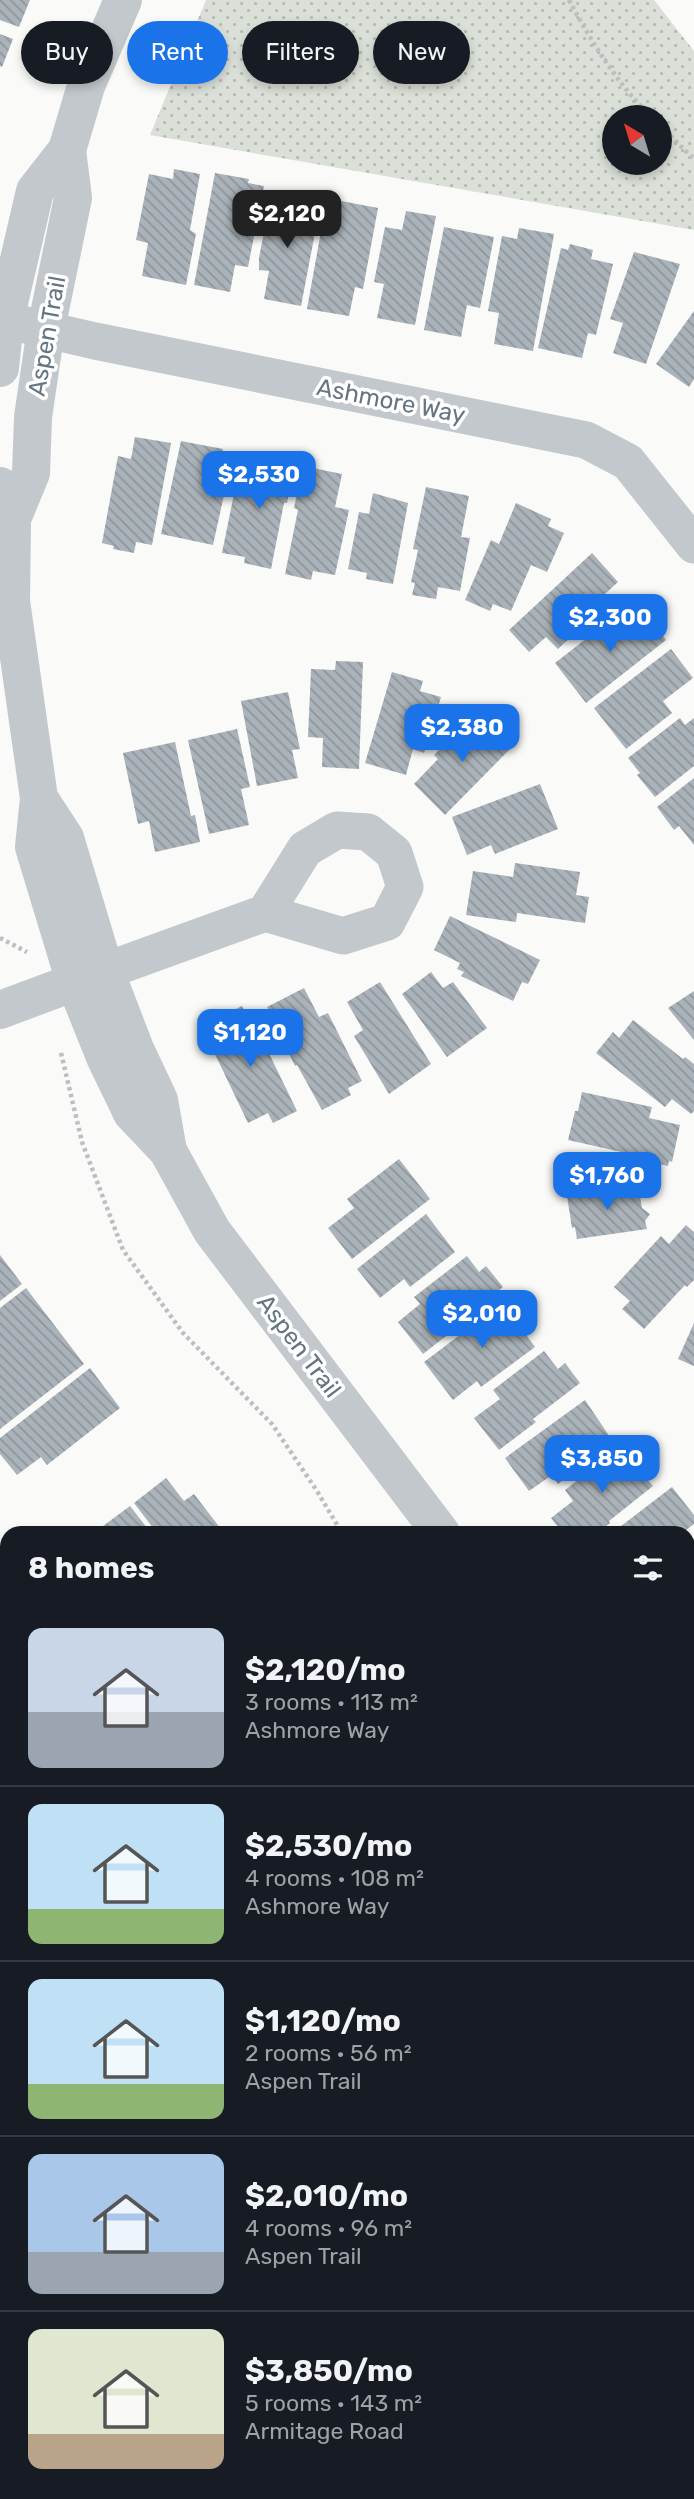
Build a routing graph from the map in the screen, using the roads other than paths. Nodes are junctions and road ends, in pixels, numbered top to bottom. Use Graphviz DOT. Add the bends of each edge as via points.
graph roads {
  1 [pos="123,0"];
  2 [pos="67,150"];
  3 [pos="3,319"];
  4 [pos="46,329"];
  5 [pos="0,368"];
  6 [pos="6,503"];
  7 [pos="694,545"];
  8 [pos="264,913"];
  9 [pos="90,976"];
  10 [pos="0,1010"];
  11 [pos="437,1526"];
  1 -- 2 [label="street, Aspen Trail" via="86,86"];
  2 -- 3 [label="street, Aspen Trail" via="35,191"];
  2 -- 4 [label="street, Aspen Trail" via="73,198"];
  3 -- 4 [label="street, Ashmore Way"];
  3 -- 5 [label="street, Aspen Trail"];
  4 -- 6 [label="street, Aspen Trail" via="33,417 31,473"];
  4 -- 7 [label="street, Ashmore Way" via="586,440 628,462"];
  6 -- 9 [label="street, Aspen Trail" via="11,601 39,798 65,838"];
  8 -- 9 [label="street"];
  9 -- 10 [label="street"];
  9 -- 11 [label="street, Aspen Trail" via="159,1101 168,1151 212,1231"];
}
